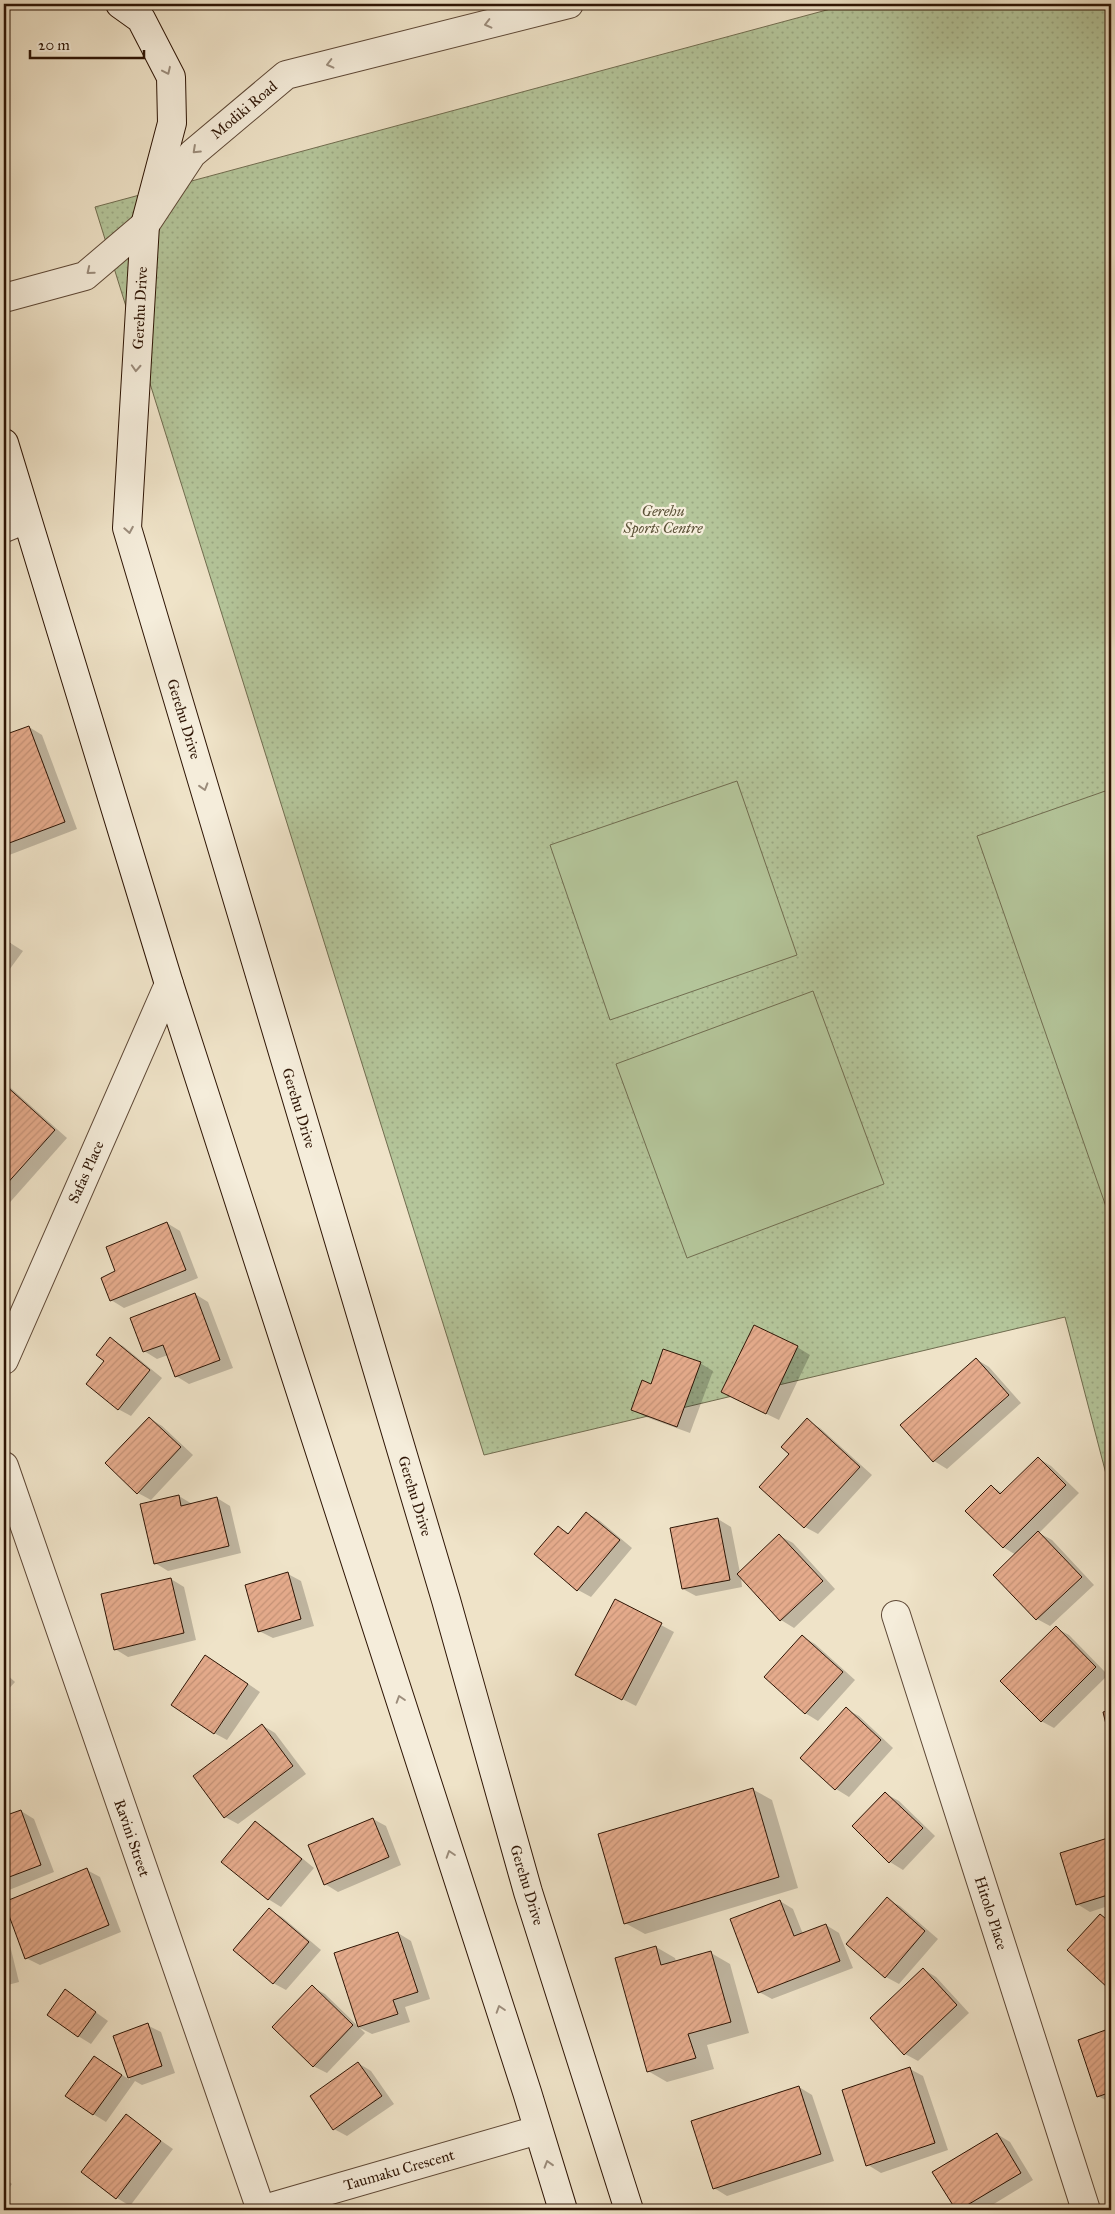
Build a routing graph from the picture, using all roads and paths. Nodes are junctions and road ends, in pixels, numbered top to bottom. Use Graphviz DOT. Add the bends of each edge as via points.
graph roads {
  1 [pos="120,4"];
  2 [pos="569,4"];
  3 [pos="145,225"];
  4 [pos="4,298"];
  5 [pos="4,443"];
  6 [pos="15,524"];
  7 [pos="169,984"];
  8 [pos="4,1360"];
  9 [pos="4,1466"];
  10 [pos="896,1615"];
  11 [pos="538,2130"];
  12 [pos="261,2210"];
  13 [pos="562,2210"];
  14 [pos="629,2210"];
  15 [pos="1086,2210"];
  1 -- 3 [label="street, Gerehu Drive, one-way" via="141,20 170,77 172,123"];
  2 -- 3 [label="street, Modiki Road, one-way" via="286,75 192,154"];
  3 -- 4 [label="street, Modiki Road, one-way" via="85,276"];
  3 -- 14 [label="street, Gerehu Drive, one-way" via="127,528 443,1591 528,1892"];
  5 -- 6 [label="street"];
  6 -- 7 [label="street"];
  7 -- 8 [label="street, Safas Place"];
  11 -- 7 [label="street, one-way"];
  9 -- 12 [label="street, Ravini Street"];
  10 -- 15 [label="street, Hitolo Place"];
  11 -- 12 [label="street, Taumaku Crescent"];
  13 -- 11 [label="street, one-way"];
}
